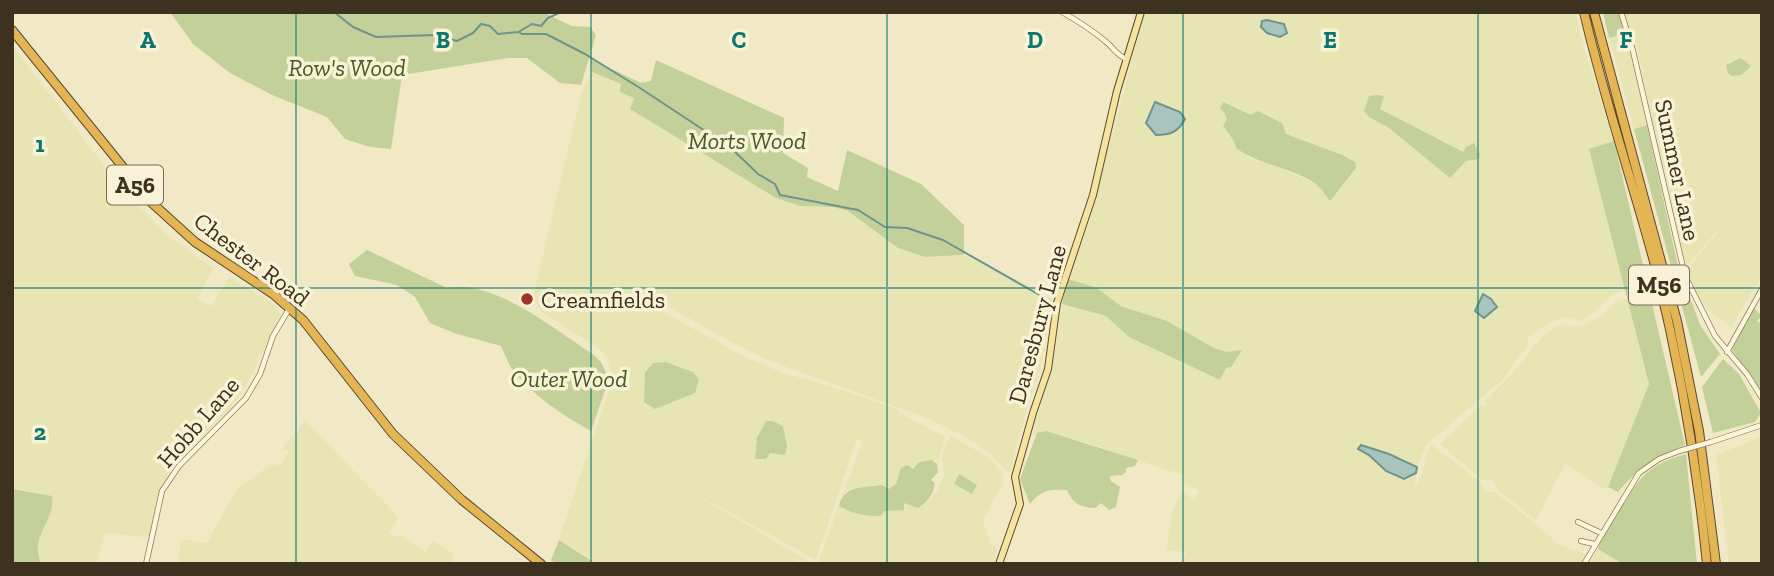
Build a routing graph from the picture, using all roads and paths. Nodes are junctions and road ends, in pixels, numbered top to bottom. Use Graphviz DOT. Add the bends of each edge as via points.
graph roads {
  1 [pos="1062,12"];
  2 [pos="1141,12"];
  3 [pos="1584,12"];
  4 [pos="1594,12"];
  5 [pos="1620,12"];
  6 [pos="12,30"];
  7 [pos="1127,59"];
  8 [pos="1762,289"];
  9 [pos="289,308"];
  10 [pos="1727,352"];
  11 [pos="1762,398"];
  12 [pos="1762,425"];
  13 [pos="1578,522"];
  14 [pos="1601,533"];
  15 [pos="1581,541"];
  16 [pos="1594,544"];
  17 [pos="146,564"];
  18 [pos="541,564"];
  19 [pos="999,564"];
  20 [pos="1584,564"];
  21 [pos="1707,564"];
  22 [pos="1716,564"];
  1 -- 7 [label="street"];
  2 -- 7 [label="main road, Daresbury Lane"];
  3 -- 21 [label="highway, M56" via="1668,323 1690,433"];
  4 -- 22 [label="highway, M56" via="1677,321 1699,431"];
  5 -- 10 [label="street, Summer Lane" via="1685,276 1706,322"];
  6 -- 9 [label="highway, Chester Road / A56" via="152,203 195,242"];
  7 -- 19 [label="main road, Daresbury Lane" via="1093,195 1057,303 1048,369 1015,477 1020,504"];
  8 -- 10 [label="street"];
  9 -- 17 [label="street, Hobb Lane" via="246,398 179,466 162,491"];
  9 -- 18 [label="highway, Chester Road / A56" via="319,338 393,434 462,500"];
  10 -- 11 [label="street, Summer Lane"];
  12 -- 14 [label="street, bridge" via="1659,459 1639,473"];
  13 -- 14 [label="street"];
  14 -- 16 [label="street"];
  15 -- 16 [label="street" via="1589,539"];
  16 -- 20 [label="street"];
}
